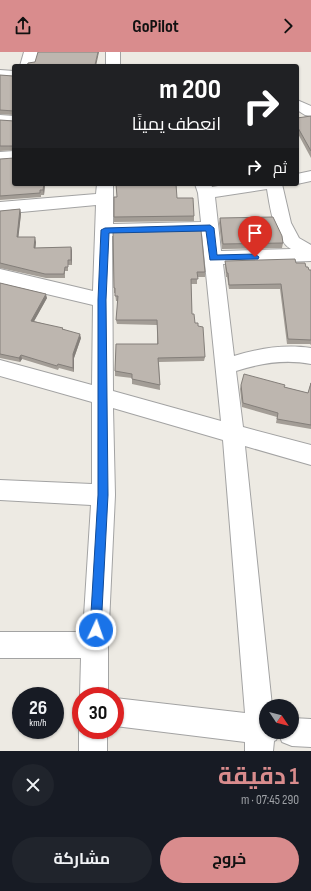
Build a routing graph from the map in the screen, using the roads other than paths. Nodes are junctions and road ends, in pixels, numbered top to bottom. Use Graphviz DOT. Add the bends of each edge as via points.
graph roads {
  1 [pos="31,52"];
  2 [pos="113,52"];
  3 [pos="28,64"];
  4 [pos="113,64"];
  5 [pos="0,74"];
  6 [pos="12,75"];
  7 [pos="0,119"];
  8 [pos="12,120"];
  9 [pos="0,156"];
  10 [pos="12,156"];
  11 [pos="311,176"];
  12 [pos="299,179"];
  13 [pos="240,186"];
  14 [pos="274,186"];
  15 [pos="205,189"];
  16 [pos="105,192"];
  17 [pos="0,208"];
  18 [pos="210,228"];
  19 [pos="105,230"];
  20 [pos="311,254"];
  21 [pos="213,258"];
  22 [pos="0,276"];
  23 [pos="102,300"];
  24 [pos="311,356"];
  25 [pos="226,367"];
  26 [pos="0,368"];
  27 [pos="102,396"];
  28 [pos="233,432"];
  29 [pos="311,455"];
  30 [pos="0,490"];
  31 [pos="103,495"];
  32 [pos="0,645"];
  33 [pos="95,645"];
  34 [pos="94,687"];
  35 [pos="259,705"];
  36 [pos="124,714"];
  37 [pos="299,733"];
  38 [pos="311,734"];
  39 [pos="259,736"];
  40 [pos="93,739"];
  41 [pos="93,751"];
  1 -- 3 [label="street"];
  2 -- 4 [label="street"];
  5 -- 6 [label="street"];
  7 -- 8 [label="street"];
  9 -- 10 [label="street"];
  11 -- 12 [label="street"];
  13 -- 15 [label="street"];
  14 -- 20 [label="street" via="282,223 292,242"];
  15 -- 18 [label="street"];
  16 -- 17 [label="street"];
  16 -- 19 [label="street"];
  18 -- 19 [label="street"];
  18 -- 21 [label="street"];
  19 -- 23 [label="street"];
  20 -- 21 [label="street"];
  21 -- 25 [label="street"];
  22 -- 23 [label="street"];
  23 -- 27 [label="street"];
  24 -- 25 [label="street" via="285,353 259,356"];
  25 -- 28 [label="street"];
  26 -- 27 [label="street"];
  27 -- 28 [label="street"];
  27 -- 31 [label="street"];
  28 -- 29 [label="street"];
  28 -- 35 [label="street"];
  30 -- 31 [label="street"];
  31 -- 33 [label="street"];
  32 -- 33 [label="street"];
  33 -- 34 [label="street"];
  36 -- 39 [label="street"];
  37 -- 38 [label="street"];
  40 -- 41 [label="street"];
}
